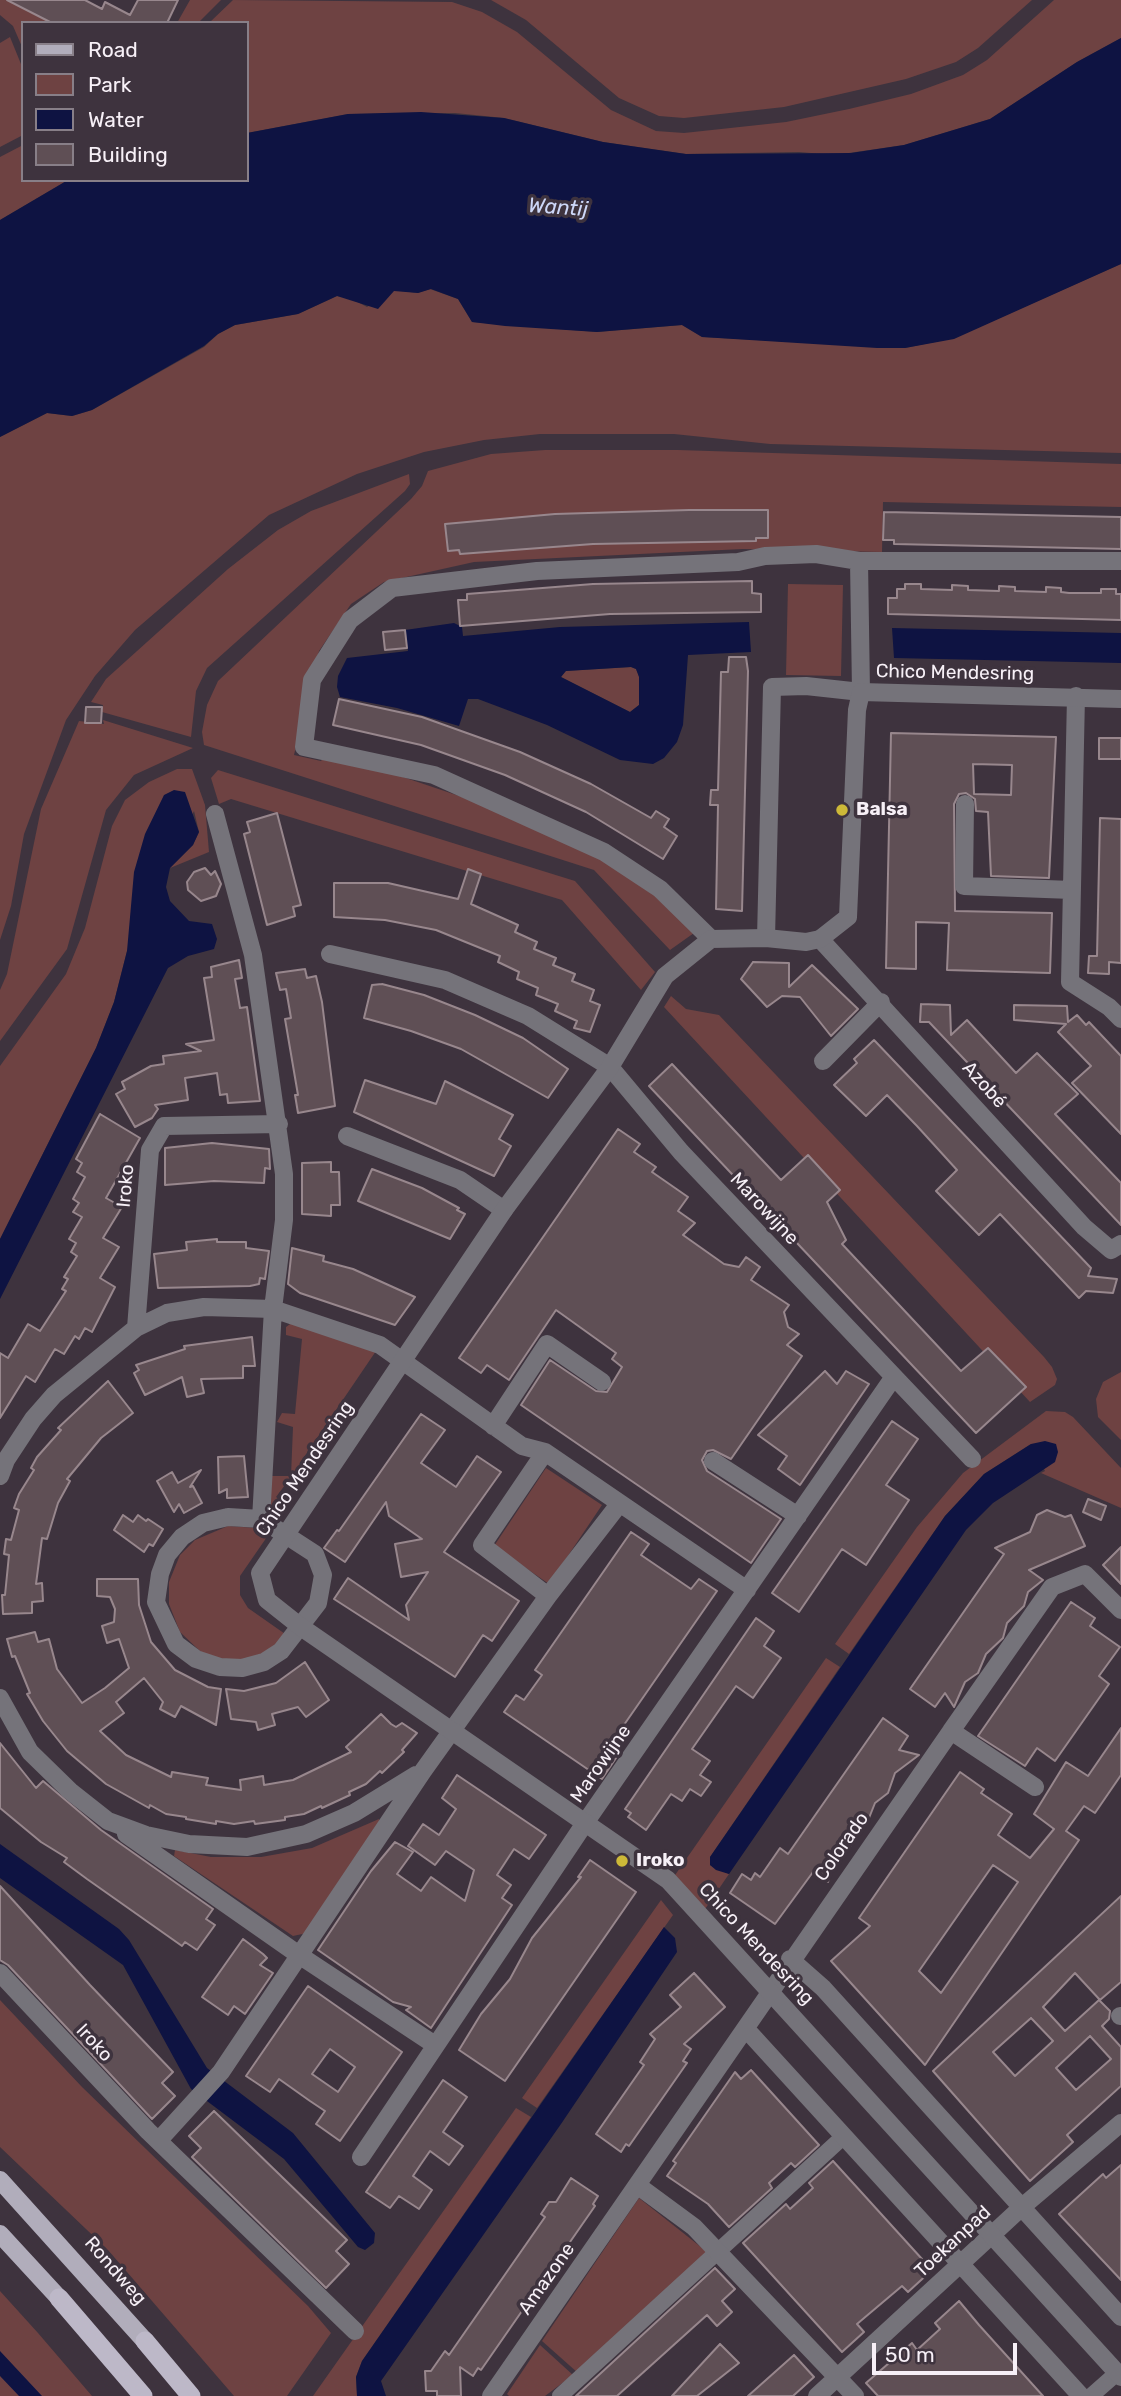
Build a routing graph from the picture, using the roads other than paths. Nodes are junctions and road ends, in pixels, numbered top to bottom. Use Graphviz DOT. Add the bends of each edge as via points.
graph roads {
  1 [pos="859,561"];
  2 [pos="1121,561"];
  3 [pos="861,692"];
  4 [pos="1076,696"];
  5 [pos="1121,699"];
  6 [pos="965,804"];
  7 [pos="215,814"];
  8 [pos="1072,890"];
  9 [pos="766,938"];
  10 [pos="711,939"];
  11 [pos="820,939"];
  12 [pos="330,954"];
  13 [pos="881,1002"];
  14 [pos="1121,1019"];
  15 [pos="822,1061"];
  16 [pos="610,1066"];
  17 [pos="279,1124"];
  18 [pos="347,1136"];
  19 [pos="504,1210"];
  20 [pos="1121,1244"];
  21 [pos="273,1309"];
  22 [pos="136,1328"];
  23 [pos="403,1363"];
  24 [pos="893,1378"];
  25 [pos="602,1382"];
  26 [pos="493,1426"];
  27 [pos="545,1452"];
  28 [pos="972,1459"];
  29 [pos="713,1461"];
  30 [pos="0,1476"];
  31 [pos="620,1503"];
  32 [pos="799,1516"];
  33 [pos="261,1519"];
  34 [pos="284,1534"];
  35 [pos="747,1590"];
  36 [pos="548,1596"];
  37 [pos="1121,1609"];
  38 [pos="301,1627"];
  39 [pos="0,1698"];
  40 [pos="951,1731"];
  41 [pos="453,1732"];
  42 [pos="423,1771"];
  43 [pos="1035,1787"];
  44 [pos="108,1821"];
  45 [pos="585,1823"];
  46 [pos="299,1955"];
  47 [pos="790,1959"];
  48 [pos="0,1973"];
  49 [pos="769,1989"];
  50 [pos="746,2029"];
  51 [pos="435,2045"];
  52 [pos="1121,2123"];
  53 [pos="843,2137"];
  54 [pos="160,2139"];
  55 [pos="361,2157"];
  56 [pos="0,2180"];
  57 [pos="637,2185"];
  58 [pos="1022,2207"];
  59 [pos="0,2234"];
  60 [pos="993,2236"];
  61 [pos="718,2251"];
  62 [pos="960,2265"];
  63 [pos="59,2298"];
  64 [pos="1121,2317"];
  65 [pos="355,2331"];
  66 [pos="145,2341"];
  67 [pos="1120,2373"];
  68 [pos="837,2378"];
  69 [pos="143,2396"];
  70 [pos="191,2396"];
  71 [pos="491,2396"];
  72 [pos="560,2396"];
  73 [pos="817,2396"];
  74 [pos="855,2396"];
  75 [pos="1081,2396"];
  76 [pos="1091,2396"];
  1 -- 2 [label="street"];
  1 -- 3 [label="street"];
  1 -- 10 [label="street" via="816,554 765,556 738,562 537,571 391,588 350,620 312,680 304,747 434,775 604,852 660,889"];
  3 -- 4 [label="street, Chico Mendesring"];
  3 -- 9 [label="street" via="772,687"];
  3 -- 11 [label="street, Chico Mendesring" via="848,917"];
  4 -- 5 [label="street, Chico Mendesring"];
  4 -- 8 [label="street"];
  6 -- 8 [label="street" via="964,886"];
  7 -- 17 [label="street" via="253,955"];
  8 -- 14 [label="street" via="1070,982"];
  9 -- 10 [label="street"];
  9 -- 11 [label="street"];
  10 -- 16 [label="street, Chico Mendesring" via="665,976"];
  11 -- 13 [label="street, Azobé"];
  12 -- 16 [label="street" via="445,980 528,1016"];
  13 -- 15 [label="street"];
  13 -- 20 [label="street, Azobé" via="1084,1227 1111,1250"];
  16 -- 19 [label="street, Chico Mendesring"];
  16 -- 24 [label="street, Marowijne" via="681,1152"];
  17 -- 21 [label="street" via="284,1220"];
  17 -- 22 [label="street, Iroko" via="164,1126 150,1150"];
  18 -- 19 [label="street" via="460,1180"];
  19 -- 23 [label="street, Chico Mendesring"];
  21 -- 22 [label="street" via="204,1307 167,1313"];
  21 -- 23 [label="street" via="380,1345"];
  21 -- 33 [label="street"];
  22 -- 30 [label="street" via="54,1395 33,1419"];
  23 -- 26 [label="street"];
  23 -- 34 [label="street, Chico Mendesring"];
  24 -- 28 [label="street, Marowijne"];
  24 -- 32 [label="street, Marowijne"];
  25 -- 26 [label="street" via="547,1345"];
  26 -- 27 [label="street" via="522,1446"];
  27 -- 31 [label="street"];
  27 -- 36 [label="street" via="482,1545"];
  29 -- 32 [label="street"];
  31 -- 35 [label="street"];
  31 -- 36 [label="street"];
  32 -- 35 [label="street, Marowijne"];
  33 -- 34 [label="street"];
  33 -- 38 [label="street" via="228,1517 203,1523 182,1537 167,1555 156,1602 176,1644 196,1659 220,1667 264,1662"];
  34 -- 38 [label="street" via="315,1555 323,1575 318,1604"];
  34 -- 38 [label="street, Chico Mendesring" via="260,1573 267,1600"];
  35 -- 45 [label="street, Marowijne"];
  36 -- 41 [label="street"];
  37 -- 40 [label="street, Colorado" via="1085,1574 1052,1587"];
  38 -- 41 [label="street, Chico Mendesring"];
  39 -- 44 [label="street" via="30,1752"];
  40 -- 43 [label="street"];
  40 -- 47 [label="street, Colorado"];
  41 -- 42 [label="street"];
  41 -- 45 [label="street, Chico Mendesring"];
  42 -- 44 [label="street" via="306,1834 247,1847 189,1844"];
  42 -- 46 [label="street"];
  44 -- 46 [label="street"];
  45 -- 49 [label="street, Chico Mendesring" via="668,1880"];
  45 -- 51 [label="street"];
  46 -- 51 [label="street"];
  46 -- 54 [label="street" via="221,2071"];
  47 -- 49 [label="street, Colorado"];
  47 -- 58 [label="street, Chico Mendesring" via="823,1987"];
  48 -- 54 [label="street, Iroko"];
  49 -- 50 [label="street, Amazone"];
  49 -- 60 [label="street, Chico Mendesring"];
  50 -- 53 [label="street"];
  50 -- 57 [label="street, Amazone"];
  51 -- 55 [label="street"];
  52 -- 58 [label="street, Toekanpad"];
  53 -- 61 [label="street"];
  53 -- 62 [label="street"];
  54 -- 65 [label="street, Iroko"];
  56 -- 66 [label="main road, Rondweg"];
  57 -- 61 [label="street"];
  57 -- 71 [label="street, Amazone"];
  58 -- 60 [label="street, Toekanpad"];
  58 -- 64 [label="street, Chico Mendesring"];
  59 -- 63 [label="main road"];
  60 -- 62 [label="street, Toekanpad"];
  60 -- 67 [label="street, Chico Mendesring"];
  61 -- 68 [label="street"];
  61 -- 72 [label="street"];
  62 -- 68 [label="street, Toekanpad"];
  62 -- 75 [label="street"];
  63 -- 69 [label="highway"];
  66 -- 70 [label="highway, Rondweg"];
  67 -- 76 [label="street"];
  68 -- 73 [label="street, Toekanpad"];
  68 -- 74 [label="street"];
}
